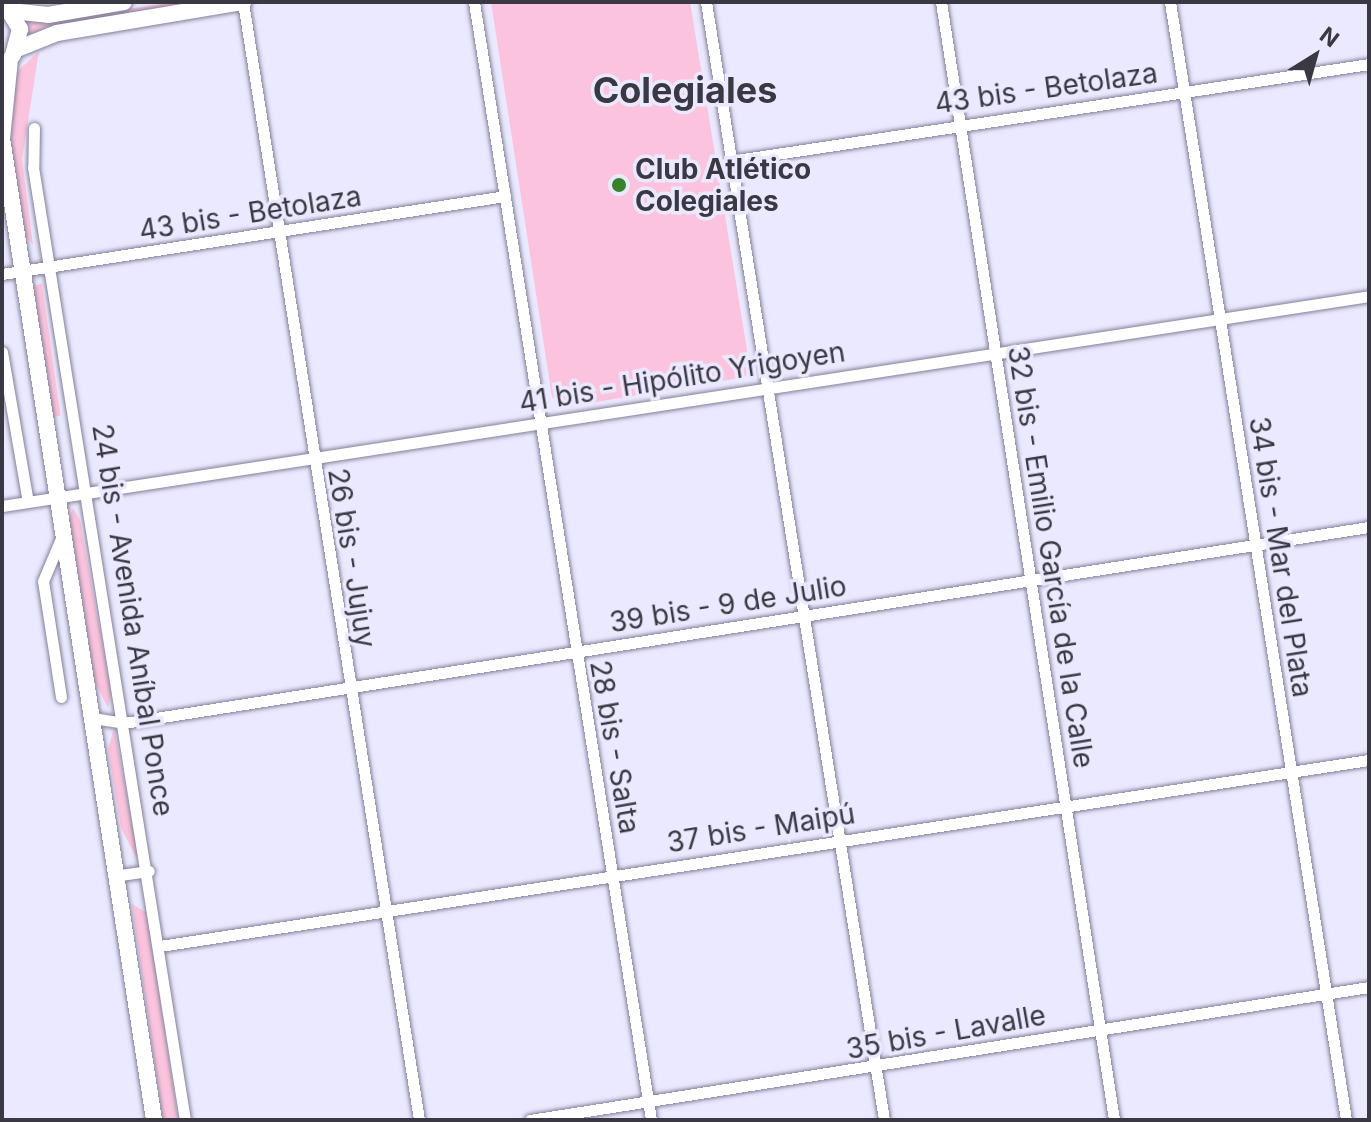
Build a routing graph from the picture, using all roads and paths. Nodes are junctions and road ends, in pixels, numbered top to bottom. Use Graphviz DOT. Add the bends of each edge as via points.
graph roads {
  1 [pos="124,2"];
  2 [pos="243,2"];
  3 [pos="474,2"];
  4 [pos="706,2"];
  5 [pos="941,2"];
  6 [pos="1170,2"];
  7 [pos="5,6"];
  8 [pos="10,57"];
  9 [pos="1369,64"];
  10 [pos="1184,92"];
  11 [pos="960,124"];
  12 [pos="34,128"];
  13 [pos="2,139"];
  14 [pos="730,161"];
  15 [pos="505,196"];
  16 [pos="278,232"];
  17 [pos="49,271"];
  18 [pos="2,274"];
  19 [pos="24,274"];
  20 [pos="1369,296"];
  21 [pos="1218,318"];
  22 [pos="2,352"];
  23 [pos="993,353"];
  24 [pos="767,389"];
  25 [pos="541,423"];
  26 [pos="312,459"];
  27 [pos="86,496"];
  28 [pos="58,497"];
  29 [pos="28,502"];
  30 [pos="2,506"];
  31 [pos="1369,527"];
  32 [pos="64,532"];
  33 [pos="1256,542"];
  34 [pos="1029,580"];
  35 [pos="805,618"];
  36 [pos="574,652"];
  37 [pos="348,688"];
  38 [pos="61,697"];
  39 [pos="93,718"];
  40 [pos="124,723"];
  41 [pos="1369,760"];
  42 [pos="1290,772"];
  43 [pos="1066,805"];
  44 [pos="840,841"];
  45 [pos="149,871"];
  46 [pos="120,875"];
  47 [pos="613,875"];
  48 [pos="387,911"];
  49 [pos="160,946"];
  50 [pos="1369,987"];
  51 [pos="1325,993"];
  52 [pos="1099,1030"];
  53 [pos="876,1068"];
  54 [pos="648,1102"];
  55 [pos="154,1120"];
  56 [pos="185,1120"];
  57 [pos="419,1120"];
  58 [pos="530,1120"];
  59 [pos="651,1120"];
  60 [pos="884,1120"];
  61 [pos="1114,1120"];
  62 [pos="1346,1120"];
  1 -- 7 [label="main road" via="48,15"];
  2 -- 8 [label="main road" via="57,33"];
  2 -- 16 [label="street, 26 bis - Jujuy"];
  3 -- 15 [label="street, 28 bis - Salta"];
  4 -- 14 [label="street"];
  5 -- 11 [label="street, 32 bis - Emilio García de la Calle"];
  6 -- 10 [label="street, 34 bis - Mar del Plata"];
  7 -- 8 [label="main road, 24 bis - Avenida Aníbal Ponce" via="20,29"];
  8 -- 13 [label="main road, 24 bis - Avenida Aníbal Ponce"];
  9 -- 10 [label="street, 43 bis - Betolaza"];
  10 -- 11 [label="street, 43 bis - Betolaza"];
  10 -- 21 [label="street, 34 bis - Mar del Plata"];
  11 -- 14 [label="street, 43 bis - Betolaza"];
  11 -- 23 [label="street, 32 bis - Emilio García de la Calle"];
  12 -- 17 [label="street, 24 bis - Avenida Aníbal Ponce" via="33,167"];
  13 -- 19 [label="main road, 24 bis - Avenida Aníbal Ponce"];
  14 -- 24 [label="street"];
  15 -- 16 [label="street, 43 bis - Betolaza"];
  15 -- 25 [label="street, 28 bis - Salta"];
  16 -- 17 [label="street, 43 bis - Betolaza"];
  16 -- 26 [label="street, 26 bis - Jujuy"];
  17 -- 19 [label="street, 43 bis - Betolaza"];
  17 -- 27 [label="street, 24 bis - Avenida Aníbal Ponce"];
  18 -- 19 [label="street, 43 bis - Betolaza"];
  19 -- 28 [label="main road, 24 bis - Avenida Aníbal Ponce"];
  20 -- 21 [label="street, 41 bis - Hipólito Yrigoyen"];
  21 -- 23 [label="street, 41 bis - Hipólito Yrigoyen"];
  21 -- 33 [label="street, 34 bis - Mar del Plata"];
  22 -- 29 [label="street"];
  23 -- 24 [label="street, 41 bis - Hipólito Yrigoyen"];
  23 -- 34 [label="street, 32 bis - Emilio García de la Calle"];
  24 -- 25 [label="street, 41 bis - Hipólito Yrigoyen"];
  24 -- 35 [label="street"];
  25 -- 26 [label="street, 41 bis - Hipólito Yrigoyen"];
  25 -- 36 [label="street, 28 bis - Salta"];
  26 -- 27 [label="street, 41 bis - Hipólito Yrigoyen"];
  26 -- 37 [label="street, 26 bis - Jujuy"];
  27 -- 28 [label="street, 41 bis - Hipólito Yrigoyen"];
  27 -- 40 [label="street, 24 bis - Avenida Aníbal Ponce"];
  28 -- 29 [label="street, 41 bis - Hipólito Yrigoyen"];
  28 -- 32 [label="main road, 24 bis - Avenida Aníbal Ponce"];
  29 -- 30 [label="street, 41 bis - Hipólito Yrigoyen"];
  31 -- 33 [label="street, 39 bis - 9 de Julio"];
  32 -- 38 [label="street, 24 bis - Avenida Aníbal Ponce" via="43,581"];
  32 -- 39 [label="main road, 24 bis - Avenida Aníbal Ponce"];
  33 -- 34 [label="street, 39 bis - 9 de Julio"];
  33 -- 42 [label="street, 34 bis - Mar del Plata"];
  34 -- 35 [label="street, 39 bis - 9 de Julio"];
  34 -- 43 [label="street, 32 bis - Emilio García de la Calle"];
  35 -- 36 [label="street, 39 bis - 9 de Julio"];
  35 -- 44 [label="street"];
  36 -- 37 [label="street, 39 bis - 9 de Julio"];
  36 -- 47 [label="street, 28 bis - Salta"];
  37 -- 40 [label="street, 39 bis - 9 de Julio"];
  37 -- 48 [label="street, 26 bis - Jujuy"];
  39 -- 40 [label="street, 39 bis - 9 de Julio"];
  39 -- 46 [label="main road, 24 bis - Avenida Aníbal Ponce"];
  40 -- 45 [label="street, 24 bis - Avenida Aníbal Ponce"];
  41 -- 42 [label="street, 37 bis - Maipú"];
  42 -- 43 [label="street, 37 bis - Maipú"];
  42 -- 51 [label="street, 34 bis - Mar del Plata"];
  43 -- 44 [label="street, 37 bis - Maipú"];
  43 -- 52 [label="street, 32 bis - Emilio García de la Calle"];
  44 -- 47 [label="street, 37 bis - Maipú"];
  44 -- 53 [label="street"];
  45 -- 46 [label="street"];
  45 -- 49 [label="street, 24 bis - Avenida Aníbal Ponce"];
  46 -- 55 [label="main road, 24 bis - Avenida Aníbal Ponce"];
  47 -- 48 [label="street, 37 bis - Maipú"];
  47 -- 54 [label="street, 28 bis - Salta"];
  48 -- 49 [label="street, 37 bis - Maipú"];
  48 -- 57 [label="street, 26 bis - Jujuy"];
  49 -- 56 [label="street, 24 bis - Avenida Aníbal Ponce"];
  50 -- 51 [label="street, 35 bis - Lavalle"];
  51 -- 52 [label="street, 35 bis - Lavalle"];
  51 -- 62 [label="street, 34 bis - Mar del Plata"];
  52 -- 53 [label="street, 35 bis - Lavalle"];
  52 -- 61 [label="street, 32 bis - Emilio García de la Calle"];
  53 -- 54 [label="street, 35 bis - Lavalle"];
  53 -- 60 [label="street"];
  54 -- 58 [label="street, 35 bis - Lavalle"];
  54 -- 59 [label="street, 28 bis - Salta"];
}
